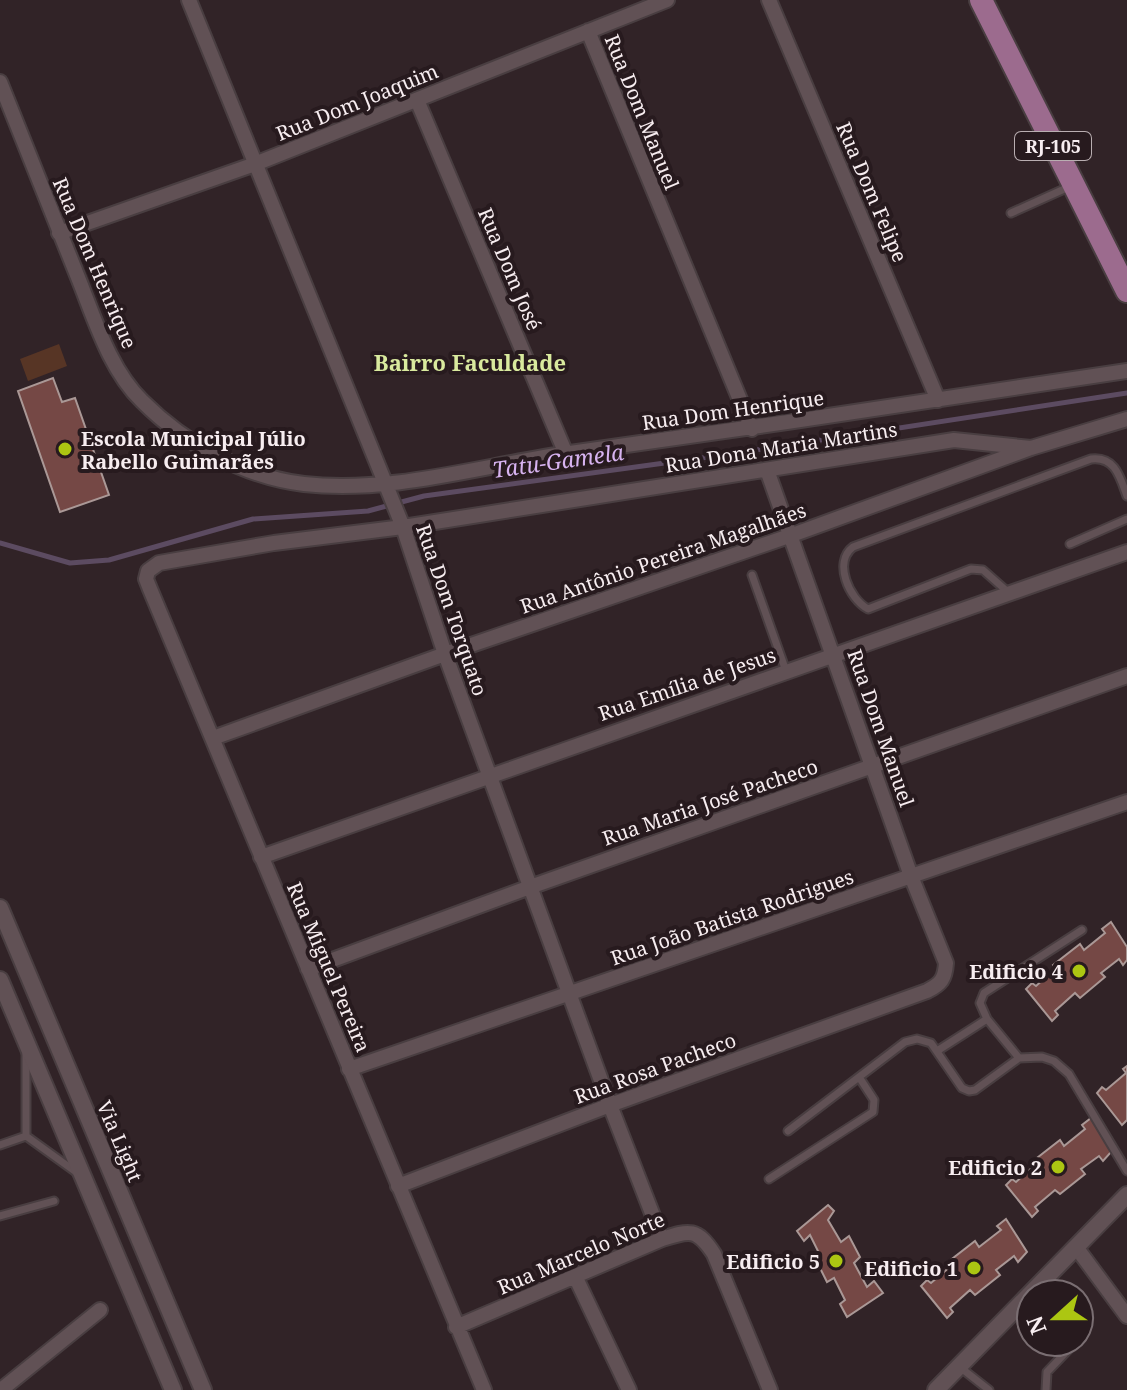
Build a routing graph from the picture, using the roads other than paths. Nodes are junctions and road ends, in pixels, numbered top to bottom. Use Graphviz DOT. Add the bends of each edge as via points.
graph roads {
  1 [pos="189,0"];
  2 [pos="667,0"];
  3 [pos="769,0"];
  4 [pos="981,0"];
  5 [pos="588,31"];
  6 [pos="0,82"];
  7 [pos="417,100"];
  8 [pos="255,164"];
  9 [pos="1072,185"];
  10 [pos="1011,213"];
  11 [pos="59,233"];
  12 [pos="1125,282"];
  13 [pos="1127,371"];
  14 [pos="938,400"];
  15 [pos="1127,419"];
  16 [pos="752,429"];
  17 [pos="1031,448"];
  18 [pos="566,454"];
  19 [pos="767,470"];
  20 [pos="386,489"];
  21 [pos="1127,496"];
  22 [pos="1127,519"];
  23 [pos="400,520"];
  24 [pos="792,535"];
  25 [pos="1070,544"];
  26 [pos="1127,552"];
  27 [pos="159,563"];
  28 [pos="752,575"];
  29 [pos="1009,593"];
  30 [pos="445,654"];
  31 [pos="834,655"];
  32 [pos="786,671"];
  33 [pos="1127,676"];
  34 [pos="213,738"];
  35 [pos="874,766"];
  36 [pos="490,775"];
  37 [pos="1127,802"];
  38 [pos="261,857"];
  39 [pos="911,876"];
  40 [pos="530,887"];
  41 [pos="0,908"];
  42 [pos="1082,930"];
  43 [pos="308,969"];
  44 [pos="0,980"];
  45 [pos="927,991"];
  46 [pos="569,993"];
  47 [pos="987,1019"];
  48 [pos="27,1043"];
  49 [pos="937,1051"];
  50 [pos="1019,1058"];
  51 [pos="349,1069"];
  52 [pos="859,1077"];
  53 [pos="610,1105"];
  54 [pos="788,1131"];
  55 [pos="26,1136"];
  56 [pos="0,1145"];
  57 [pos="1127,1171"];
  58 [pos="83,1176"];
  59 [pos="769,1179"];
  60 [pos="398,1186"];
  61 [pos="1127,1195"];
  62 [pos="54,1201"];
  63 [pos="0,1215"];
  64 [pos="662,1239"];
  65 [pos="1076,1247"];
  66 [pos="575,1276"];
  67 [pos="100,1310"];
  68 [pos="1127,1316"];
  69 [pos="456,1327"];
  70 [pos="1060,1358"];
  71 [pos="959,1366"];
  72 [pos="1,1390"];
  73 [pos="173,1390"];
  74 [pos="203,1390"];
  75 [pos="484,1390"];
  76 [pos="629,1390"];
  77 [pos="770,1390"];
  78 [pos="936,1390"];
  79 [pos="989,1390"];
  80 [pos="1046,1390"];
  1 -- 8 [label="street, Rua Dom Torquato"];
  2 -- 5 [label="street, Rua Dom Joaquim"];
  3 -- 14 [label="street, Rua Dom Felipe"];
  4 -- 9 [label="main road, RJ-105"];
  5 -- 7 [label="street, Rua Dom Joaquim"];
  5 -- 16 [label="street, Rua Dom Manuel"];
  6 -- 11 [label="street, Rua Dom Henrique"];
  7 -- 8 [label="street, Rua Dom Joaquim"];
  7 -- 18 [label="street, Rua Dom José"];
  8 -- 11 [label="street, Rua Dom Joaquim"];
  8 -- 20 [label="street, Rua Dom Torquato"];
  9 -- 10 [label="lane"];
  9 -- 12 [label="main road, RJ-105"];
  11 -- 20 [label="street, Rua Dom Henrique" via="122,375 140,400 184,436 220,458 265,475"];
  13 -- 14 [label="street, Rua Dom Henrique"];
  14 -- 16 [label="street, Rua Dom Henrique"];
  15 -- 17 [label="street, Rua Antônio Pereira Magalhães"];
  16 -- 18 [label="street, Rua Dom Henrique"];
  17 -- 19 [label="street, Rua Dona Maria Martins" via="954,440"];
  17 -- 24 [label="street, Rua Antônio Pereira Magalhães"];
  18 -- 20 [label="street, Rua Dom Henrique"];
  19 -- 23 [label="street, Rua Dona Maria Martins"];
  19 -- 24 [label="street, Rua Dom Manuel"];
  20 -- 23 [label="street, Rua Dom Torquato"];
  21 -- 29 [label="lane" via="1114,465 1104,458 1091,459 853,547 843,563 854,598 868,609 971,569 983,570"];
  22 -- 25 [label="lane"];
  23 -- 27 [label="street, Rua Dona Maria Martins"];
  23 -- 30 [label="street, Rua Dom Torquato"];
  24 -- 30 [label="street, Rua Antônio Pereira Magalhães"];
  24 -- 31 [label="street, Rua Dom Manuel"];
  26 -- 29 [label="street, Rua Emília de Jesus"];
  27 -- 34 [label="street, Rua Miguel Pereira" via="146,579"];
  28 -- 32 [label="lane"];
  29 -- 31 [label="street, Rua Emília de Jesus"];
  30 -- 34 [label="street, Rua Antônio Pereira Magalhães"];
  30 -- 36 [label="street, Rua Dom Torquato"];
  31 -- 32 [label="street, Rua Emília de Jesus"];
  31 -- 35 [label="street, Rua Dom Manuel"];
  32 -- 36 [label="street, Rua Emília de Jesus"];
  33 -- 35 [label="street, Rua Maria José Pacheco"];
  34 -- 38 [label="street, Rua Miguel Pereira"];
  35 -- 39 [label="street, Rua Dom Manuel"];
  35 -- 40 [label="street, Rua Maria José Pacheco"];
  36 -- 38 [label="street, Rua Emília de Jesus"];
  36 -- 40 [label="street, Rua Dom Torquato"];
  37 -- 39 [label="street, Rua João Batista Rodrigues"];
  38 -- 43 [label="street, Rua Miguel Pereira"];
  39 -- 45 [label="street, Rua Dom Manuel" via="946,963 941,984"];
  39 -- 46 [label="street, Rua João Batista Rodrigues"];
  40 -- 43 [label="street, Rua Maria José Pacheco"];
  40 -- 46 [label="street, Rua Dom Torquato"];
  41 -- 74 [label="street, Via Light"];
  42 -- 47 [label="lane" via="984,993 980,1003"];
  43 -- 51 [label="street, Rua Miguel Pereira"];
  44 -- 48 [label="street"];
  45 -- 53 [label="street, Rua Rosa Pacheco"];
  46 -- 51 [label="street, Rua João Batista Rodrigues"];
  46 -- 53 [label="street, Rua Dom Torquato"];
  47 -- 49 [label="lane"];
  47 -- 50 [label="lane"];
  48 -- 55 [label="lane"];
  48 -- 58 [label="street"];
  49 -- 50 [label="lane" via="969,1091"];
  49 -- 52 [label="lane" via="924,1039 911,1040"];
  50 -- 57 [label="lane" via="1042,1057 1069,1074"];
  51 -- 60 [label="street, Rua Miguel Pereira"];
  52 -- 54 [label="lane"];
  52 -- 59 [label="lane" via="874,1100 873,1112"];
  53 -- 60 [label="street, Rua Rosa Pacheco"];
  53 -- 64 [label="street, Rua Dom Torquato"];
  55 -- 56 [label="lane"];
  55 -- 58 [label="lane"];
  58 -- 73 [label="street"];
  60 -- 69 [label="street, Rua Miguel Pereira"];
  61 -- 65 [label="street"];
  62 -- 63 [label="lane"];
  64 -- 66 [label="street, Rua Marcelo Norte"];
  64 -- 77 [label="street, Rua Marcelo Norte" via="695,1232 714,1254"];
  65 -- 68 [label="street"];
  65 -- 71 [label="street"];
  66 -- 69 [label="street, Rua Marcelo Norte"];
  66 -- 76 [label="street"];
  67 -- 72 [label="street"];
  69 -- 75 [label="street, Rua Miguel Pereira"];
  70 -- 80 [label="lane" via="1047,1372"];
  71 -- 78 [label="street"];
  71 -- 79 [label="lane"];
}
